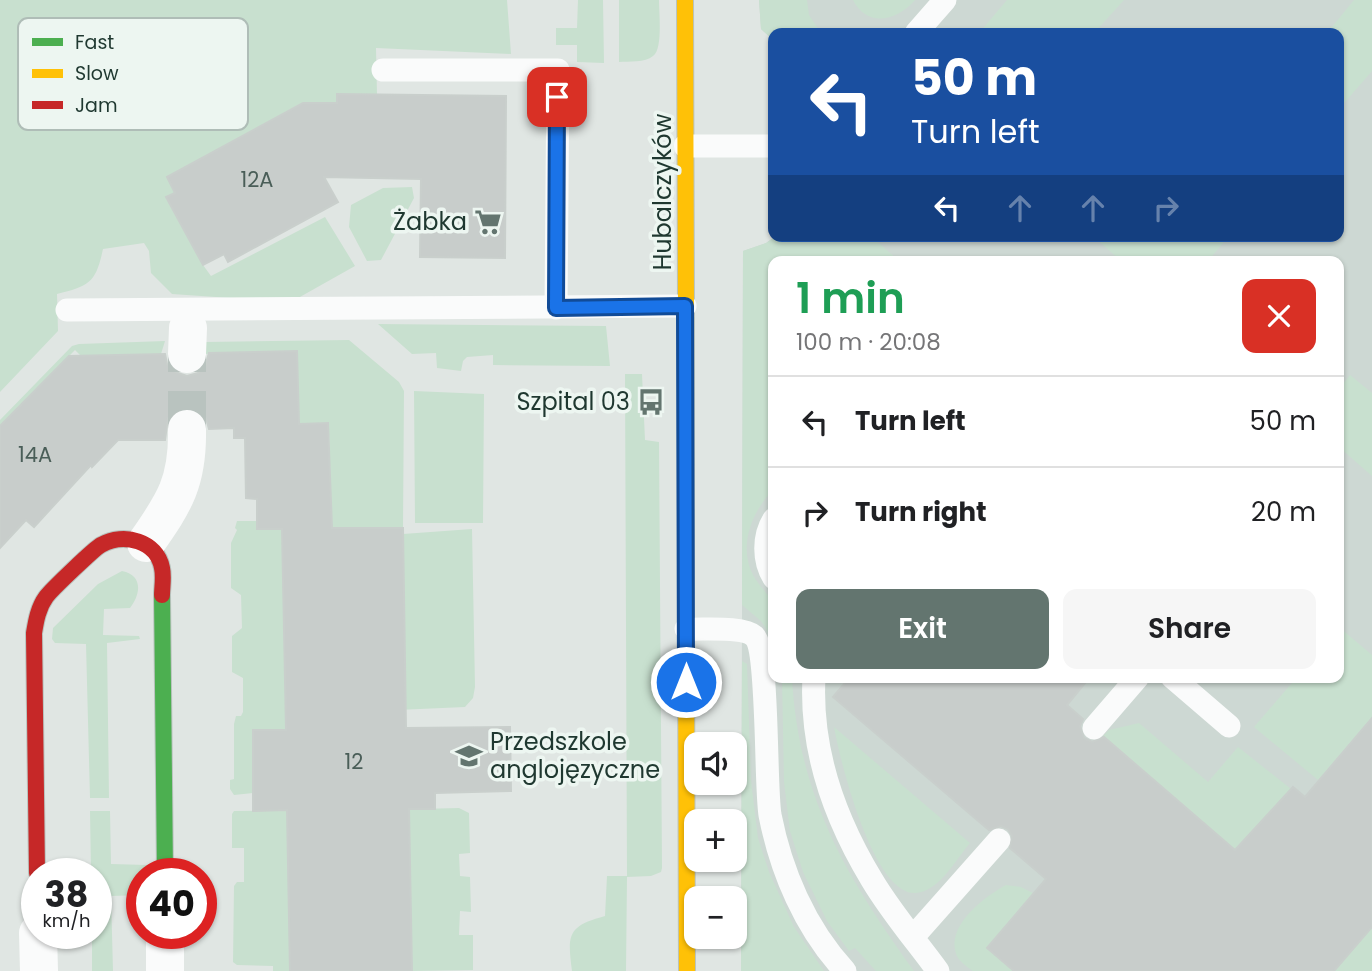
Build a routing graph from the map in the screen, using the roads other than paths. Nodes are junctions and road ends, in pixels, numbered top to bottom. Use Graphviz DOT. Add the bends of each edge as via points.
graph roads {
  1 [pos="685,0"];
  2 [pos="945,0"];
  3 [pos="920,28"];
  4 [pos="383,70"];
  5 [pos="685,146"];
  6 [pos="768,146"];
  7 [pos="685,306"];
  8 [pos="556,308"];
  9 [pos="68,310"];
  10 [pos="187,429"];
  11 [pos="768,533"];
  12 [pos="146,543"];
  13 [pos="768,565"];
  14 [pos="686,629"];
  15 [pos="814,683"];
  16 [pos="1133,683"];
  17 [pos="1179,683"];
  18 [pos="1229,726"];
  19 [pos="1094,728"];
  20 [pos="999,840"];
  21 [pos="37,858"];
  22 [pos="165,858"];
  23 [pos="913,937"];
  24 [pos="38,949"];
  25 [pos="165,949"];
  26 [pos="39,971"];
  27 [pos="165,971"];
  28 [pos="687,971"];
  29 [pos="845,971"];
  30 [pos="938,971"];
  1 -- 5 [label="street, Hubalczyków"];
  2 -- 3 [label="lane"];
  4 -- 8 [label="lane" via="558,70"];
  5 -- 6 [label="lane"];
  5 -- 7 [label="street, Hubalczyków"];
  7 -- 8 [label="lane"];
  7 -- 14 [label="street, Hubalczyków"];
  8 -- 9 [label="lane"];
  10 -- 12 [label="street" via="182,484"];
  11 -- 13 [label="lane"];
  12 -- 21 [label="street" via="118,540 101,545 46,597 36,618"];
  12 -- 22 [label="street" via="155,550 164,583"];
  14 -- 28 [label="street, Hubalczyków"];
  14 -- 29 [label="lane" via="742,631 758,642 775,838 811,926"];
  15 -- 23 [label="lane" via="814,720 839,817 873,881"];
  16 -- 19 [label="lane"];
  17 -- 18 [label="lane"];
  20 -- 23 [label="lane"];
  23 -- 30 [label="lane"];
  24 -- 26 [label="street"];
  25 -- 27 [label="street"];
}
